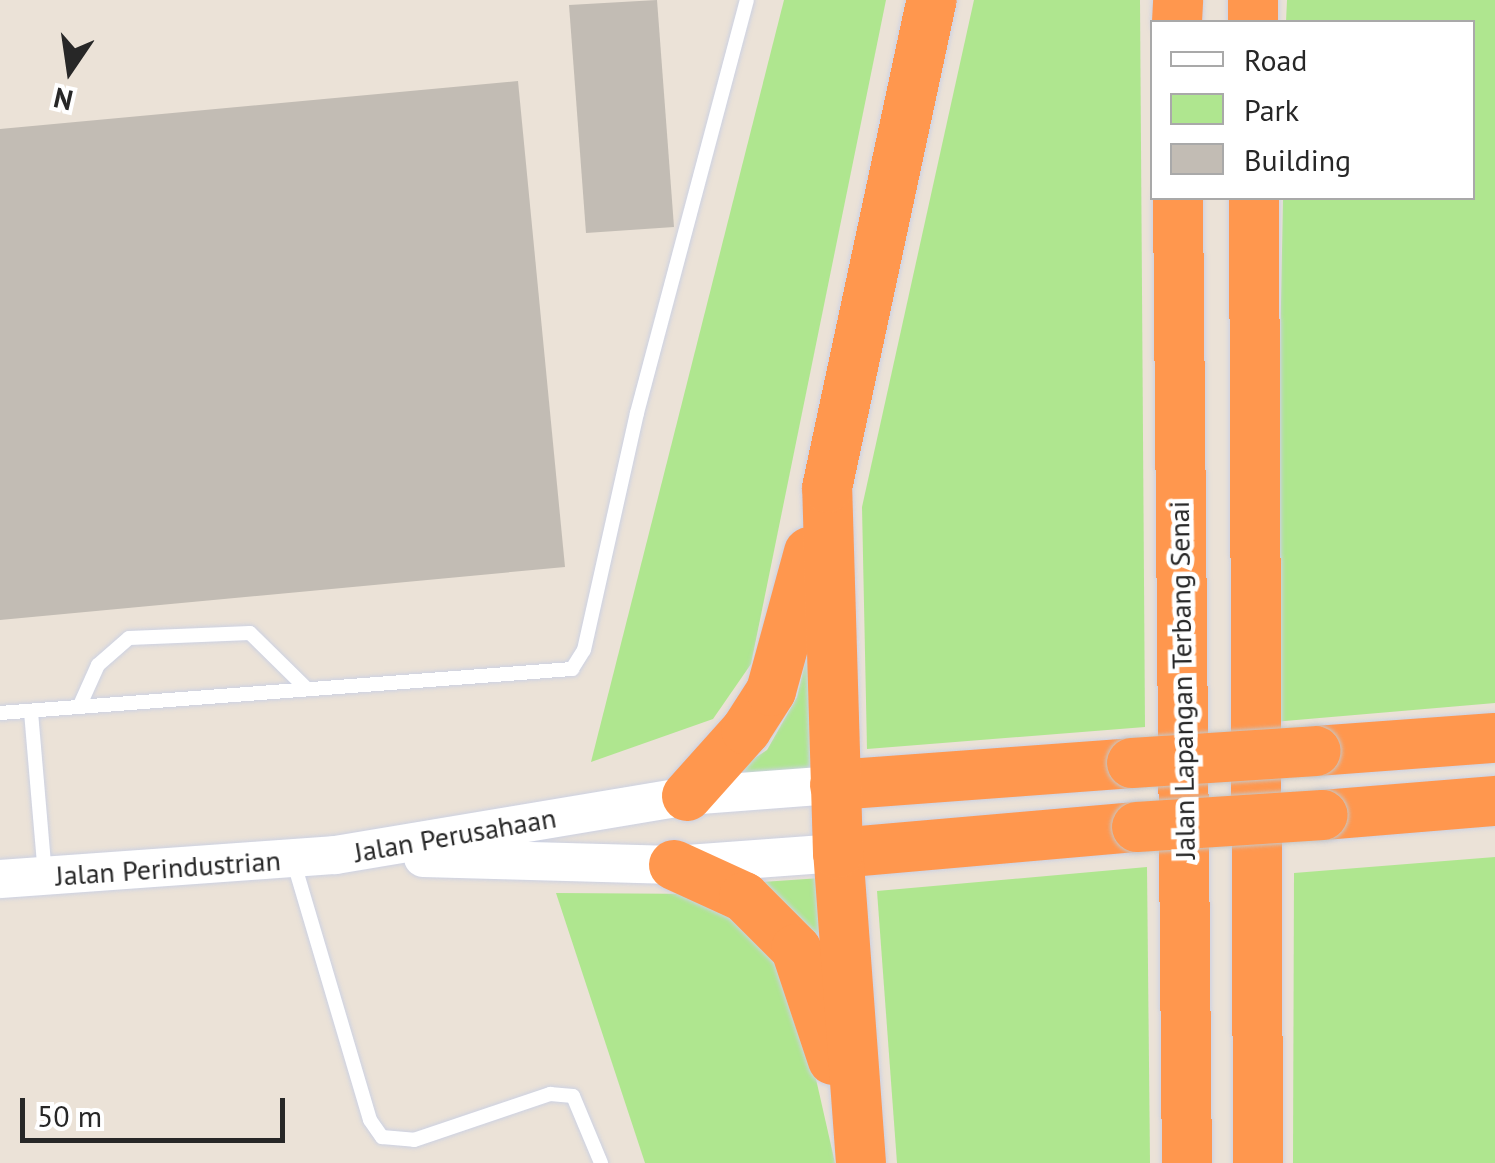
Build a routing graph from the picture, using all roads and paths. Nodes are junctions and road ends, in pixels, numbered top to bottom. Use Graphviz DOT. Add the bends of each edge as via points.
graph roads {
  1 [pos="747,0"];
  2 [pos="932,0"];
  3 [pos="1178,200"];
  4 [pos="1254,200"];
  5 [pos="827,488"];
  6 [pos="305,687"];
  7 [pos="80,706"];
  8 [pos="31,712"];
  9 [pos="0,713"];
  10 [pos="1495,738"];
  11 [pos="835,785"];
  12 [pos="687,796"];
  13 [pos="1495,801"];
  14 [pos="838,853"];
  15 [pos="335,856"];
  16 [pos="293,859"];
  17 [pos="674,865"];
  18 [pos="45,876"];
  19 [pos="0,879"];
  20 [pos="860,1160"];
  21 [pos="601,1163"];
  22 [pos="1187,1163"];
  23 [pos="1258,1163"];
  1 -- 6 [label="lane" via="637,413 584,650 572,669"];
  2 -- 5 [label="highway"];
  3 -- 22 [label="highway, Jalan Lapangan Terbang Senai"];
  4 -- 23 [label="highway"];
  5 -- 11 [label="highway"];
  5 -- 12 [label="highway" via="771,691"];
  6 -- 7 [label="lane"];
  6 -- 7 [label="lane" via="250,633 129,638 98,665"];
  7 -- 8 [label="lane"];
  8 -- 9 [label="lane"];
  8 -- 18 [label="lane"];
  10 -- 11 [label="highway, bridge"];
  11 -- 12 [label="main road, Jalan Perusahaan"];
  11 -- 14 [label="highway"];
  12 -- 15 [label="main road, Jalan Perusahaan"];
  13 -- 14 [label="highway, bridge"];
  14 -- 17 [label="main road, Jalan Perusahaan"];
  14 -- 20 [label="highway"];
  15 -- 16 [label="main road, Jalan Perindustrian"];
  15 -- 17 [label="main road, Jalan Perusahaan"];
  16 -- 18 [label="main road, Jalan Perindustrian"];
  16 -- 21 [label="lane" via="370,1120 382,1138 414,1140 550,1094 573,1096"];
  17 -- 20 [label="highway" via="744,897 796,949"];
  18 -- 19 [label="main road, Jalan Perindustrian"];
}
